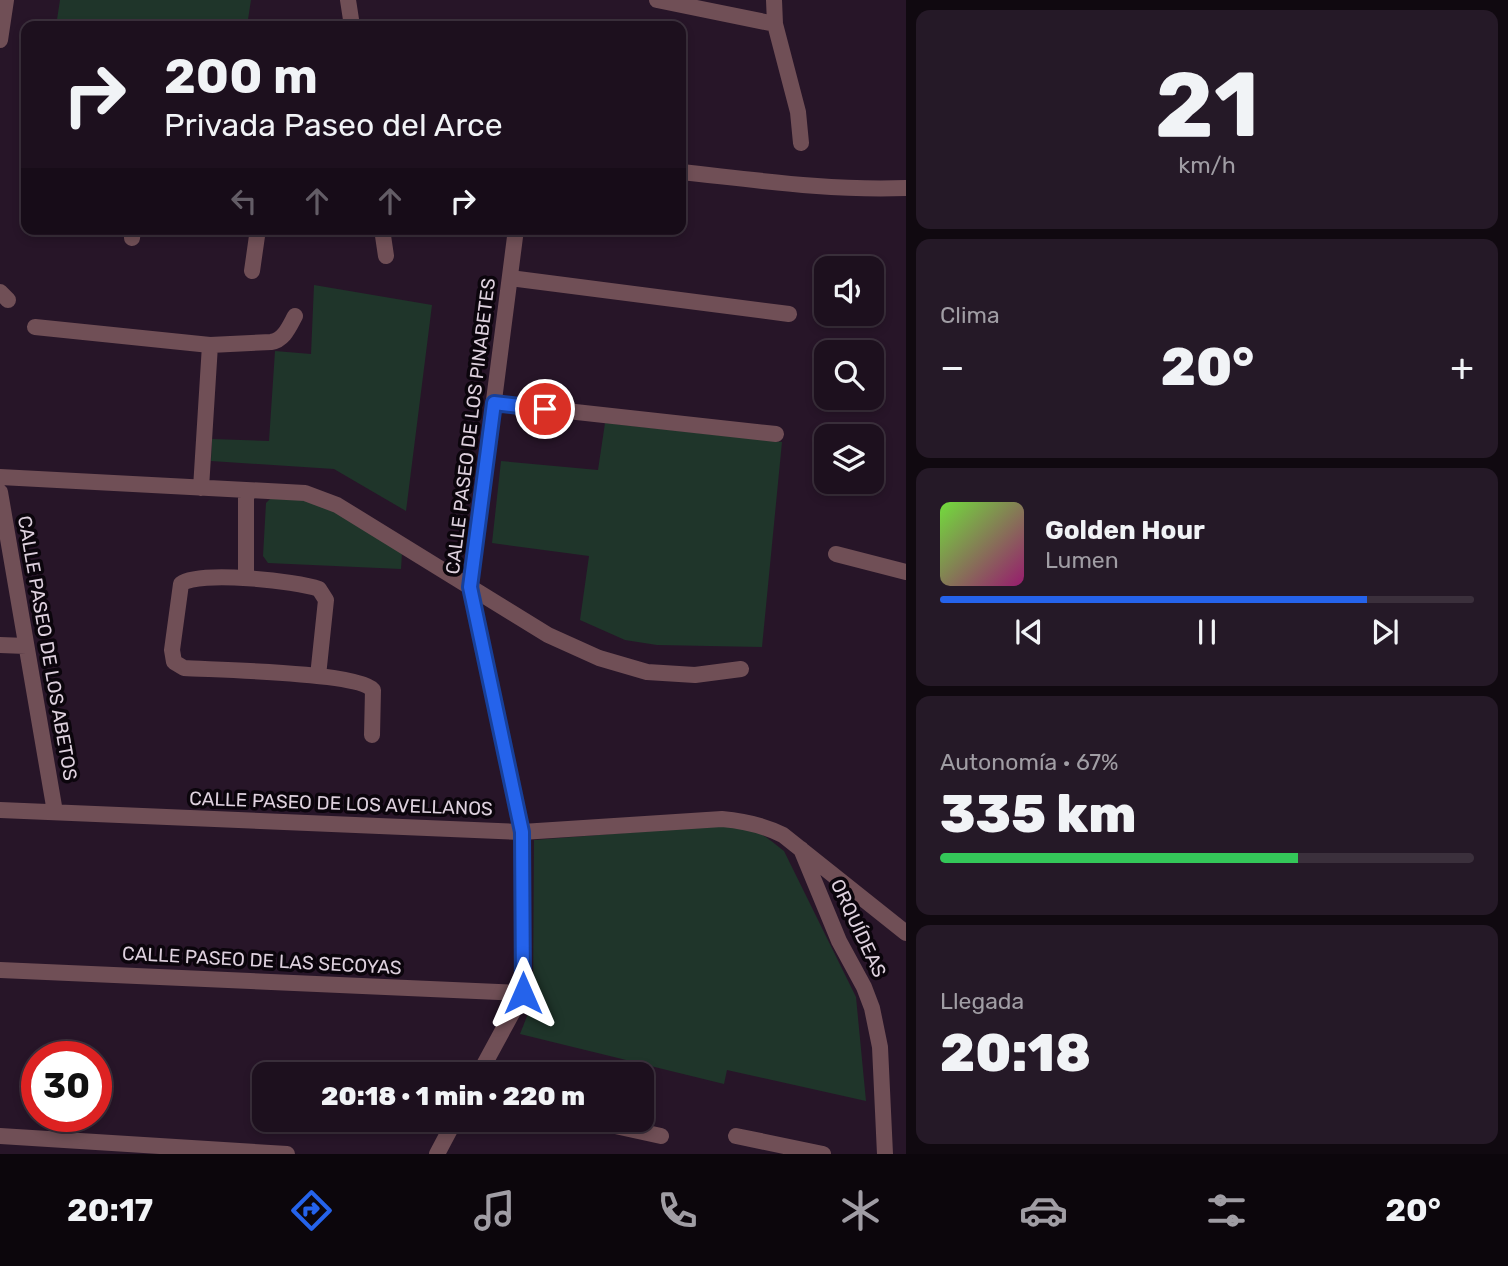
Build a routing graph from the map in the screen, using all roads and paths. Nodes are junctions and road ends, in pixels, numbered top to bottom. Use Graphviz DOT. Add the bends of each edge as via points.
graph roads {
  1 [pos="6,0"];
  2 [pos="348,0"];
  3 [pos="657,0"];
  4 [pos="774,0"];
  5 [pos="351,21"];
  6 [pos="775,24"];
  7 [pos="0,40"];
  8 [pos="801,144"];
  9 [pos="686,173"];
  10 [pos="906,188"];
  11 [pos="257,235"];
  12 [pos="383,235"];
  13 [pos="515,235"];
  14 [pos="386,256"];
  15 [pos="252,271"];
  16 [pos="510,278"];
  17 [pos="789,314"];
  18 [pos="295,316"];
  19 [pos="35,327"];
  20 [pos="210,345"];
  21 [pos="494,403"];
  22 [pos="776,434"];
  23 [pos="0,477"];
  24 [pos="201,488"];
  25 [pos="246,490"];
  26 [pos="0,492"];
  27 [pos="836,554"];
  28 [pos="906,572"];
  29 [pos="246,578"];
  30 [pos="470,587"];
  31 [pos="0,645"];
  32 [pos="26,646"];
  33 [pos="741,669"];
  34 [pos="318,676"];
  35 [pos="372,735"];
  36 [pos="0,810"];
  37 [pos="55,813"];
  38 [pos="522,832"];
  39 [pos="800,847"];
  40 [pos="906,933"];
  41 [pos="0,970"];
  42 [pos="523,993"];
  43 [pos="486,1062"];
  44 [pos="449,1132"];
  45 [pos="643,1132"];
  46 [pos="0,1136"];
  47 [pos="661,1136"];
  48 [pos="736,1136"];
  49 [pos="287,1154"];
  50 [pos="437,1154"];
  51 [pos="823,1154"];
  52 [pos="886,1154"];
  1 -- 7 [label="street"];
  2 -- 5 [label="street"];
  3 -- 6 [label="street"];
  4 -- 6 [label="street"];
  6 -- 8 [label="street" via="798,112"];
  9 -- 10 [label="street" via="811,186"];
  11 -- 15 [label="street"];
  12 -- 14 [label="street"];
  13 -- 16 [label="street, CALLE PASEO DE LOS PINABETES"];
  16 -- 17 [label="street"];
  16 -- 21 [label="street, CALLE PASEO DE LOS PINABETES"];
  18 -- 20 [label="street" via="275,342"];
  19 -- 20 [label="street"];
  20 -- 24 [label="street"];
  21 -- 22 [label="street"];
  21 -- 30 [label="street, CALLE PASEO DE LOS PINABETES"];
  23 -- 24 [label="street"];
  24 -- 25 [label="street"];
  25 -- 29 [label="street"];
  25 -- 30 [label="street" via="322,498"];
  26 -- 32 [label="street, CALLE PASEO DE LOS ABETOS"];
  27 -- 28 [label="street"];
  29 -- 34 [label="street" via="311,586 323,593"];
  29 -- 34 [label="street" via="194,578 181,584 174,662 184,668"];
  30 -- 33 [label="street" via="548,635 599,658 647,672 695,675"];
  30 -- 38 [label="street, CALLE PASEO DE LOS PINABETES"];
  31 -- 32 [label="street"];
  32 -- 37 [label="street, CALLE PASEO DE LOS ABETOS"];
  34 -- 35 [label="street" via="371,686"];
  36 -- 37 [label="street, CALLE PASEO DE LOS AVELLANOS"];
  37 -- 38 [label="street, CALLE PASEO DE LOS AVELLANOS"];
  38 -- 39 [label="street, CALLE PASEO DE LOS AVELLANOS" via="722,820 763,825"];
  38 -- 42 [label="street, CALLE PASEO DE LOS PINABETES"];
  39 -- 40 [label="street, CALLE PASEO DE LOS AVELLANOS"];
  39 -- 52 [label="street, ORQUÍDEAS" via="872,1008 880,1047"];
  41 -- 42 [label="street, CALLE PASEO DE LAS SECOYAS"];
  42 -- 43 [label="street, CALLE PASEO DE LOS PINABETES"];
  44 -- 50 [label="street"];
  45 -- 47 [label="street"];
  46 -- 49 [label="street"];
  48 -- 51 [label="street"];
}
